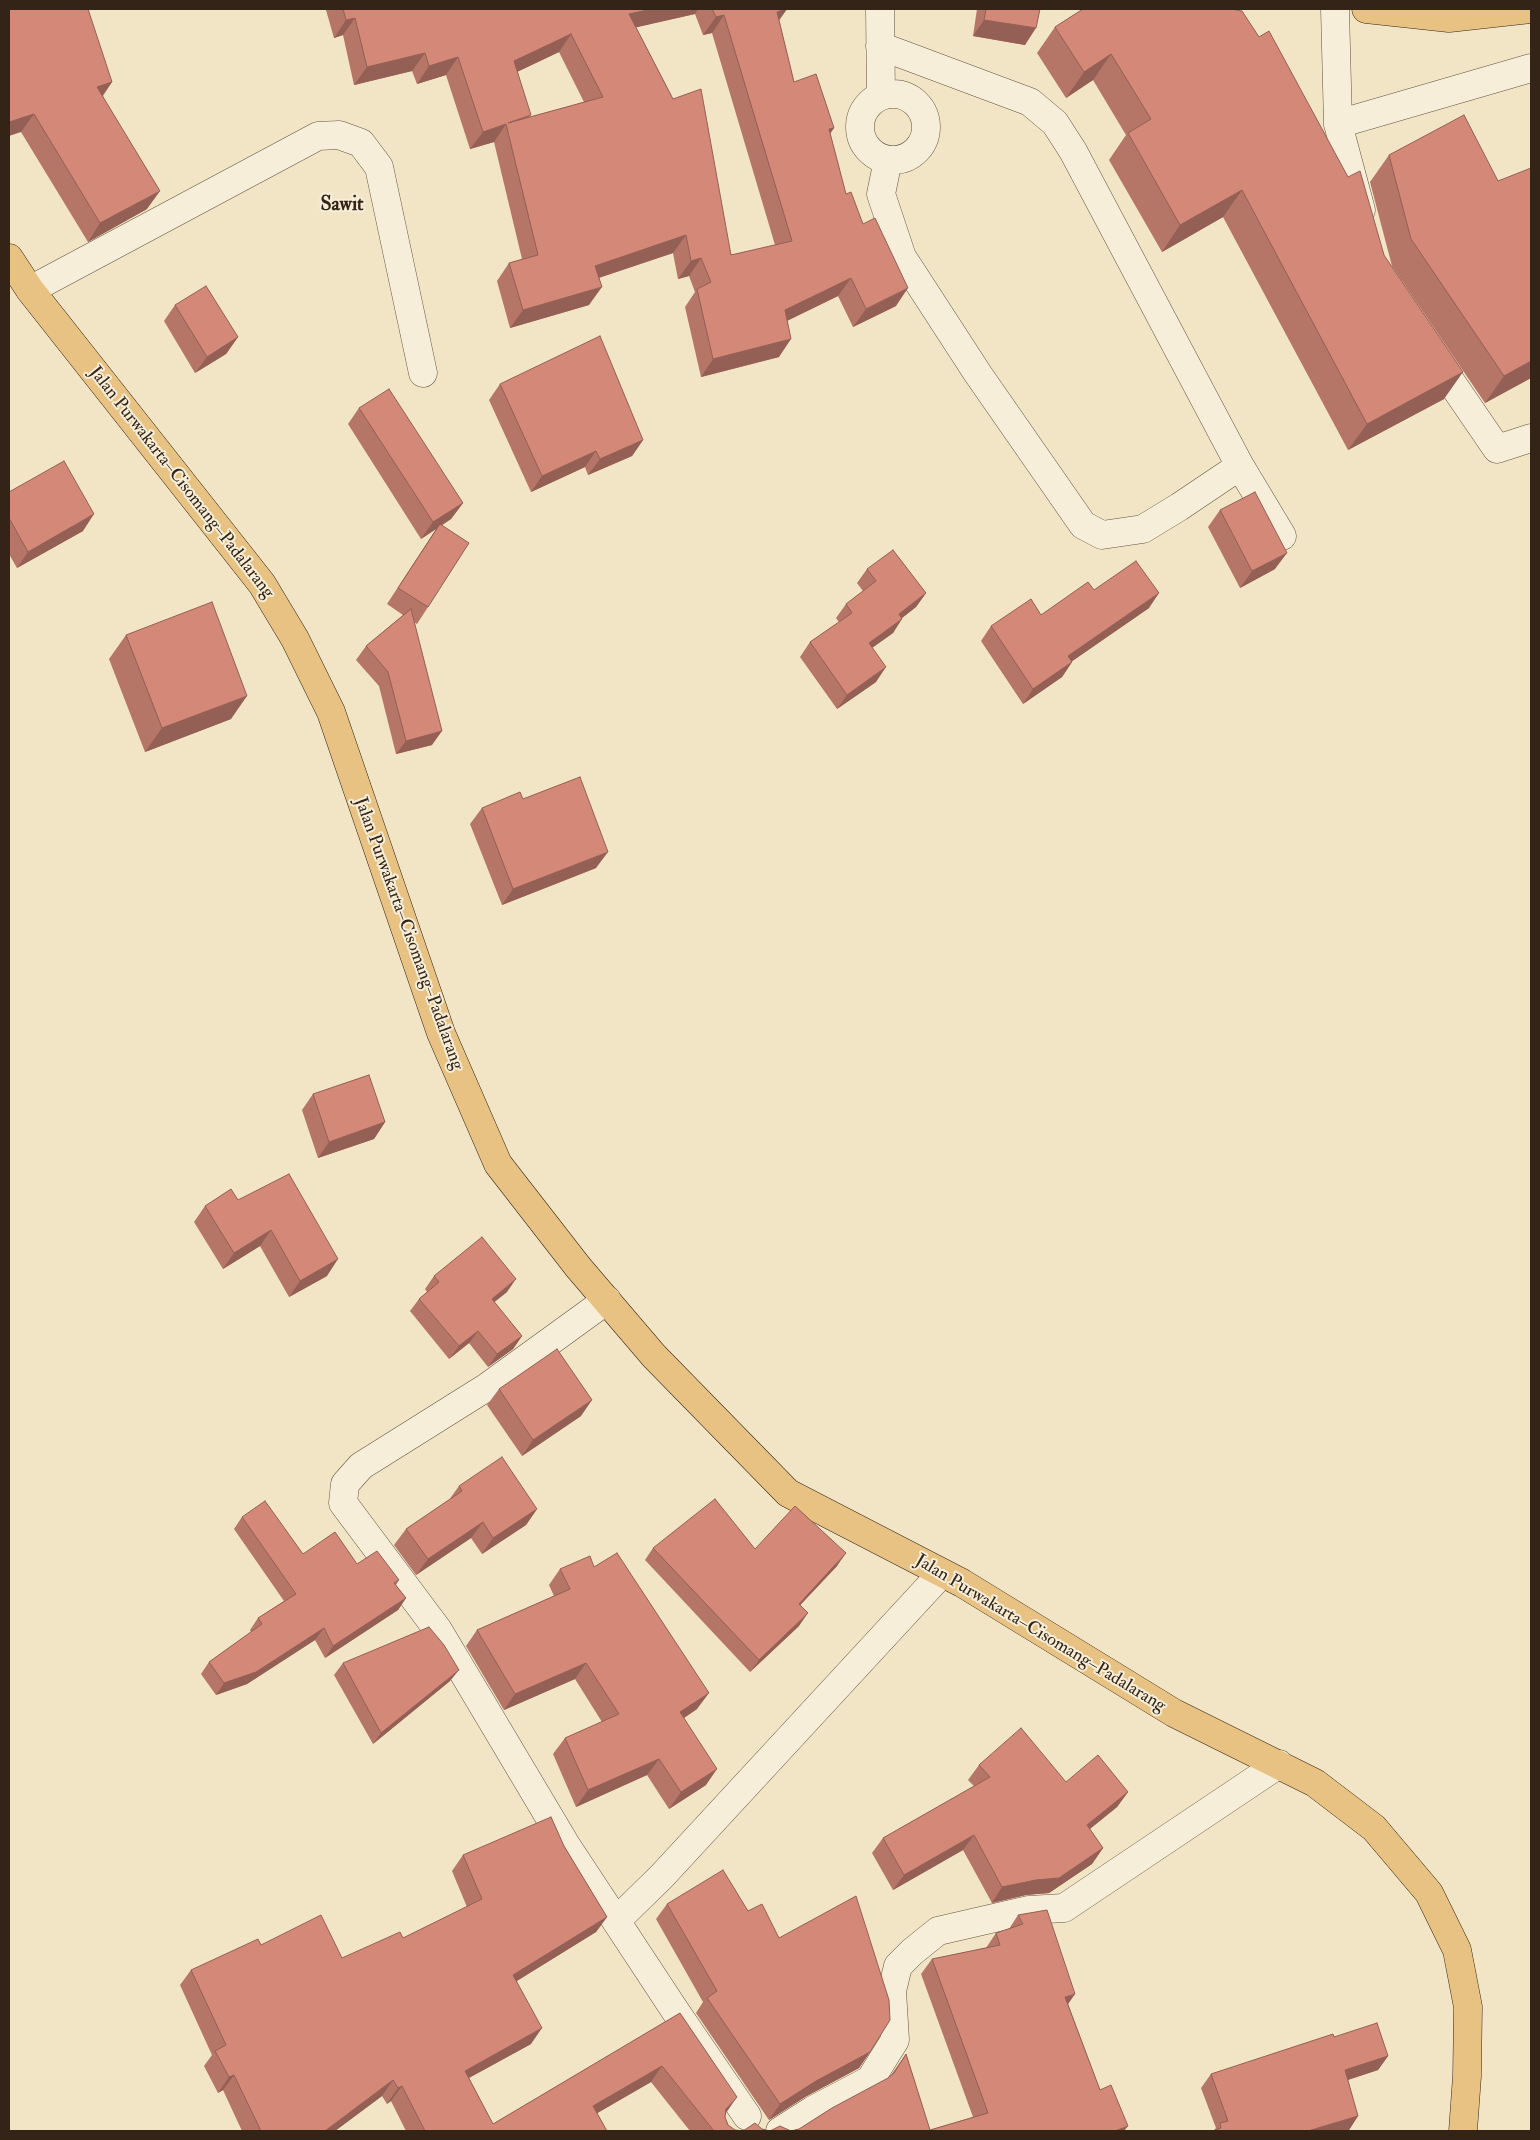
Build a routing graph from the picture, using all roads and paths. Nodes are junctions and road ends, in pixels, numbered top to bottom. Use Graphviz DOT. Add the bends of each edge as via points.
graph roads {
  1 [pos="880,9"];
  2 [pos="1334,9"];
  3 [pos="1366,9"];
  4 [pos="1530,9"];
  5 [pos="880,46"];
  6 [pos="1531,68"];
  7 [pos="881,96"];
  8 [pos="1338,124"];
  9 [pos="888,160"];
  10 [pos="1368,236"];
  11 [pos="9,258"];
  12 [pos="30,290"];
  13 [pos="1421,337"];
  14 [pos="423,373"];
  15 [pos="1531,438"];
  16 [pos="1240,466"];
  17 [pos="1282,536"];
  18 [pos="606,1300"];
  19 [pos="942,1573"];
  20 [pos="1279,1764"];
  21 [pos="616,1921"];
  22 [pos="745,2126"];
  23 [pos="780,2131"];
  24 [pos="1463,2131"];
  1 -- 5 [label="street"];
  2 -- 8 [label="street"];
  3 -- 4 [label="main road" via="1448,18"];
  5 -- 7 [label="street"];
  5 -- 16 [label="street" via="1030,102 1054,123 1073,151"];
  6 -- 8 [label="street"];
  7 -- 9 [label="street" via="865,110 860,120 860,131 869,150"];
  7 -- 9 [label="street" via="898,95 913,100 925,118 927,129 918,150 899,160"];
  8 -- 10 [label="street"];
  9 -- 16 [label="street" via="881,194 902,257 978,374 1083,524 1102,535 1143,529"];
  11 -- 12 [label="main road, Jalan Purwakarta–Cisomang–Padalarang"];
  12 -- 14 [label="street" via="318,136 339,135 361,143 379,167"];
  12 -- 18 [label="main road, Jalan Purwakarta–Cisomang–Padalarang" via="262,584 295,639 331,712 441,1033 498,1164"];
  13 -- 15 [label="street" via="1496,449"];
  16 -- 17 [label="street"];
  18 -- 19 [label="main road, Jalan Purwakarta–Cisomang–Padalarang" via="654,1356 788,1493"];
  18 -- 21 [label="street" via="487,1387 360,1466 345,1484 343,1503 438,1630 566,1845"];
  19 -- 20 [label="main road, Jalan Purwakarta–Cisomang–Padalarang" via="1174,1713"];
  19 -- 21 [label="street" via="662,1876"];
  20 -- 23 [label="street" via="1064,1908 1029,1910 938,1931 898,1966 892,1991 895,2040 870,2080"];
  20 -- 24 [label="main road, Jalan Purwakarta–Cisomang–Padalarang" via="1315,1783 1374,1828 1428,1894 1445,1926 1457,1950 1468,2007"];
  21 -- 22 [label="street"];
}
